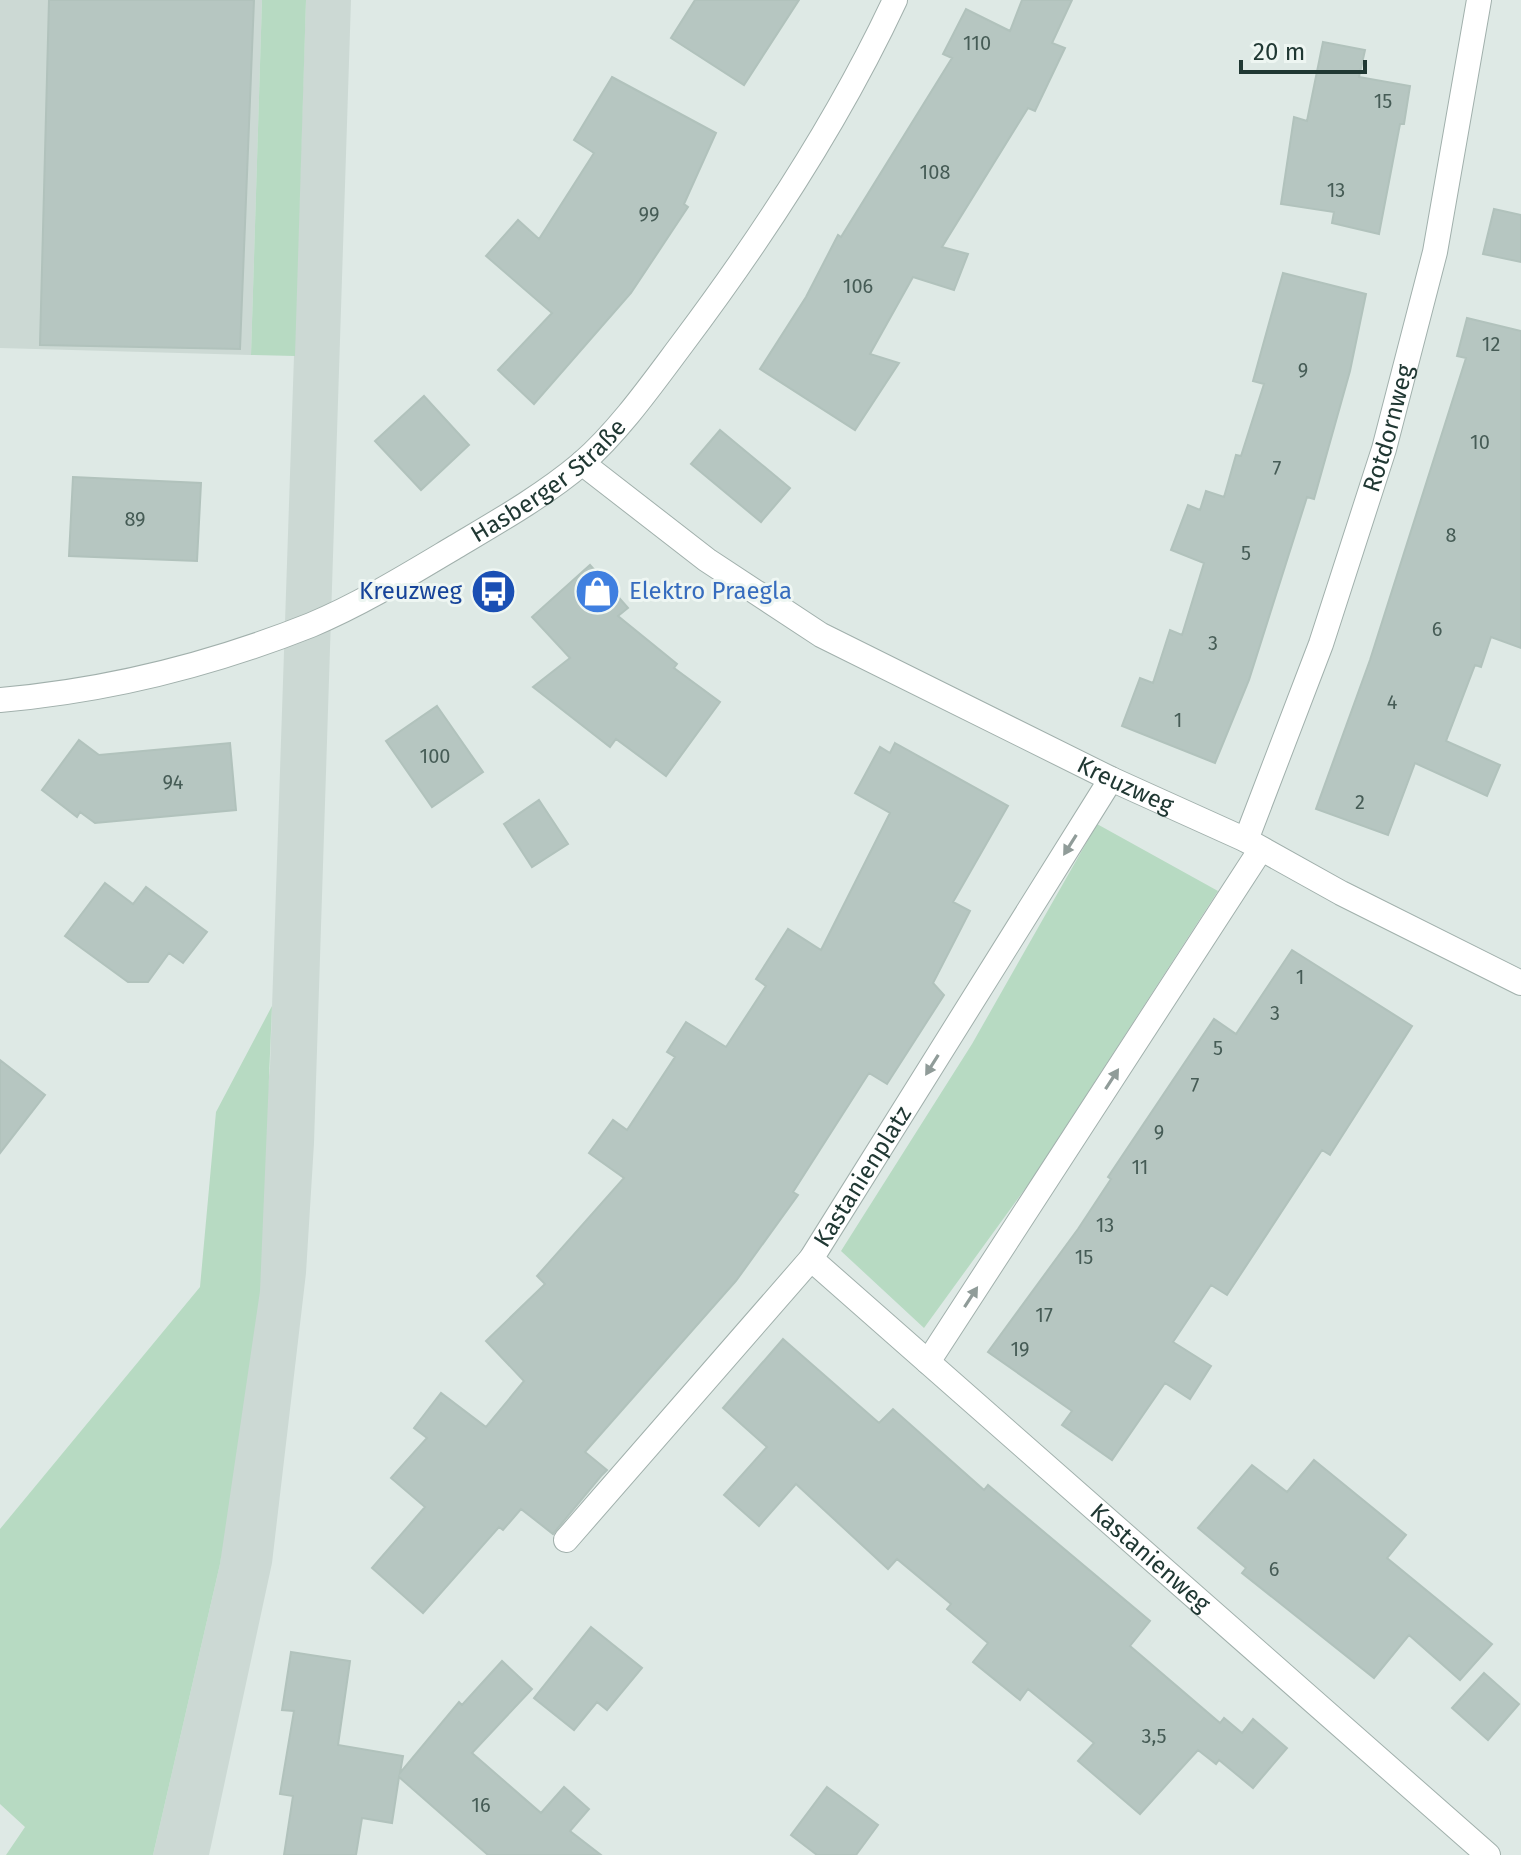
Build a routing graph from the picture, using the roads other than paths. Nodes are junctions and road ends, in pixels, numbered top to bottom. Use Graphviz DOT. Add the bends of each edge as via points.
graph roads {
  1 [pos="895,0"];
  2 [pos="1479,0"];
  3 [pos="582,463"];
  4 [pos="0,700"];
  5 [pos="1111,779"];
  6 [pos="1254,845"];
  7 [pos="1521,983"];
  8 [pos="811,1259"];
  9 [pos="928,1362"];
  10 [pos="566,1540"];
  11 [pos="1488,1855"];
  1 -- 3 [label="street, Hasberger Straße" via="827,130 738,270 650,387"];
  2 -- 6 [label="street, Rotdornweg" via="1435,252 1384,449"];
  3 -- 4 [label="street, Hasberger Straße" via="497,522 312,624 124,682"];
  3 -- 5 [label="street, Kreuzweg" via="707,560 821,635"];
  5 -- 6 [label="street, Kreuzweg"];
  5 -- 8 [label="street, Kastanienplatz, one-way"];
  6 -- 7 [label="street, Kreuzweg"];
  9 -- 6 [label="street, one-way"];
  8 -- 9 [label="street, Kastanienweg"];
  8 -- 10 [label="street, Kastanienplatz"];
  9 -- 11 [label="street, Kastanienweg"];
}
